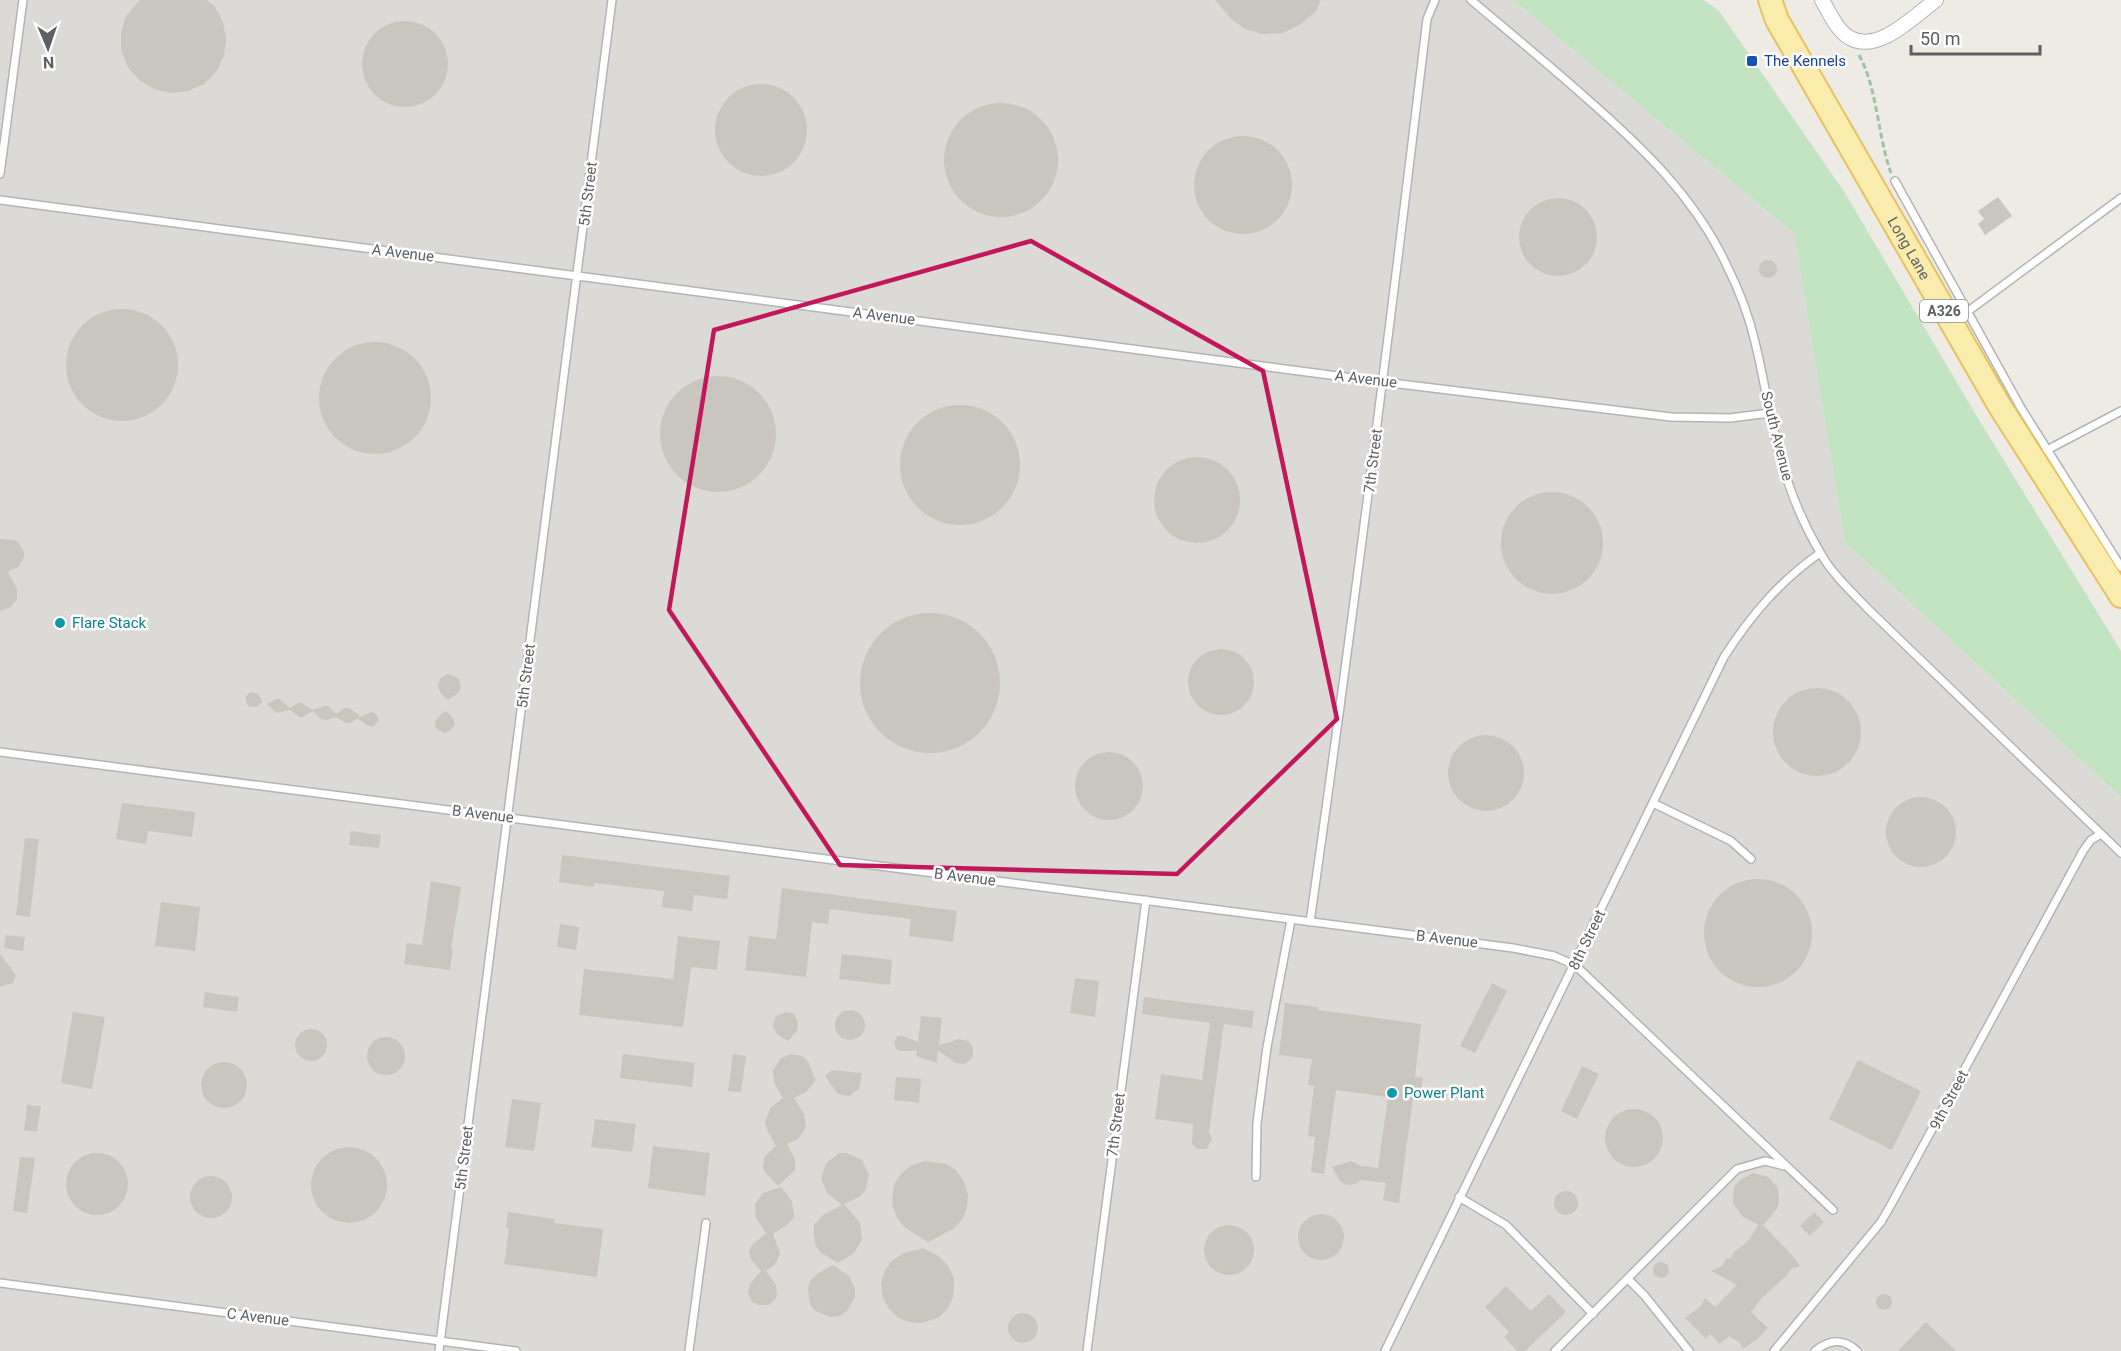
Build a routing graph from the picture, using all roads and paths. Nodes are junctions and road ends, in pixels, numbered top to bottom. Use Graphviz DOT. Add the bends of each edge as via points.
graph roads {
  1 [pos="23,0"];
  2 [pos="612,0"];
  3 [pos="1435,0"];
  4 [pos="1471,0"];
  5 [pos="1752,0"];
  6 [pos="1822,0"];
  7 [pos="1936,0"];
  8 [pos="1773,10"];
  9 [pos="1848,38"];
  10 [pos="0,174"];
  11 [pos="1894,181"];
  12 [pos="2121,198"];
  13 [pos="0,200"];
  14 [pos="578,276"];
  15 [pos="1967,312"];
  16 [pos="1383,382"];
  17 [pos="2121,411"];
  18 [pos="1770,412"];
  19 [pos="2047,450"];
  20 [pos="1820,553"];
  21 [pos="2121,567"];
  22 [pos="2121,596"];
  23 [pos="0,752"];
  24 [pos="1653,803"];
  25 [pos="508,817"];
  26 [pos="2101,834"];
  27 [pos="2121,853"];
  28 [pos="1750,859"];
  29 [pos="1146,900"];
  30 [pos="1291,920"];
  31 [pos="1310,922"];
  32 [pos="1575,965"];
  33 [pos="1790,1169"];
  34 [pos="1256,1177"];
  35 [pos="1459,1197"];
  36 [pos="1833,1210"];
  37 [pos="706,1223"];
  38 [pos="1628,1279"];
  39 [pos="0,1283"];
  40 [pos="1593,1314"];
  41 [pos="441,1341"];
  42 [pos="439,1351"];
  43 [pos="516,1351"];
  44 [pos="689,1351"];
  45 [pos="1087,1351"];
  46 [pos="1385,1351"];
  47 [pos="1555,1351"];
  48 [pos="1689,1351"];
  49 [pos="1774,1351"];
  50 [pos="1815,1351"];
  51 [pos="1857,1351"];
  1 -- 10 [label="lane"];
  2 -- 14 [label="lane, 5th Street"];
  3 -- 16 [label="lane, 7th Street" via="1427,19"];
  4 -- 18 [label="lane, South Avenue" via="1632,139 1692,205 1737,286 1755,339"];
  5 -- 8 [label="main road, Long Lane / A326"];
  6 -- 9 [label="street"];
  7 -- 9 [label="street" via="1883,39 1866,43"];
  8 -- 22 [label="main road, Long Lane / A326" via="1999,405"];
  9 -- 11 [label="path" via="1861,59 1872,93"];
  11 -- 15 [label="lane"];
  12 -- 15 [label="lane"];
  13 -- 14 [label="lane, A Avenue"];
  14 -- 16 [label="lane, A Avenue"];
  14 -- 25 [label="lane, 5th Street"];
  15 -- 19 [label="lane"];
  16 -- 18 [label="lane, A Avenue" via="1671,417 1730,418"];
  16 -- 31 [label="lane, 7th Street"];
  17 -- 19 [label="lane"];
  18 -- 20 [label="lane, South Avenue" via="1789,483"];
  19 -- 21 [label="lane"];
  20 -- 24 [label="lane, 8th Street" via="1777,588 1735,639"];
  20 -- 26 [label="lane, South Avenue" via="1868,609"];
  23 -- 25 [label="lane, B Avenue"];
  24 -- 28 [label="lane" via="1731,841"];
  24 -- 32 [label="lane, 8th Street"];
  25 -- 29 [label="lane, B Avenue"];
  25 -- 41 [label="lane, 5th Street"];
  26 -- 27 [label="lane, South Avenue"];
  26 -- 49 [label="lane, 9th Street" via="2083,851 1881,1222"];
  29 -- 30 [label="lane, B Avenue"];
  29 -- 45 [label="lane, 7th Street"];
  30 -- 31 [label="lane, B Avenue"];
  30 -- 34 [label="lane" via="1261,1091"];
  31 -- 32 [label="lane, B Avenue" via="1512,948 1554,956"];
  32 -- 33 [label="lane, B Avenue"];
  32 -- 35 [label="lane, 8th Street"];
  33 -- 36 [label="lane, B Avenue"];
  33 -- 38 [label="lane" via="1766,1161 1737,1170"];
  35 -- 40 [label="lane" via="1506,1225"];
  35 -- 46 [label="lane, 8th Street"];
  37 -- 44 [label="lane"];
  38 -- 40 [label="lane"];
  38 -- 48 [label="lane"];
  39 -- 41 [label="lane, C Avenue"];
  40 -- 47 [label="lane"];
  41 -- 42 [label="lane, 5th Street"];
  41 -- 43 [label="lane, C Avenue"];
  50 -- 51 [label="lane" via="1836,1341 1846,1342"];
}
